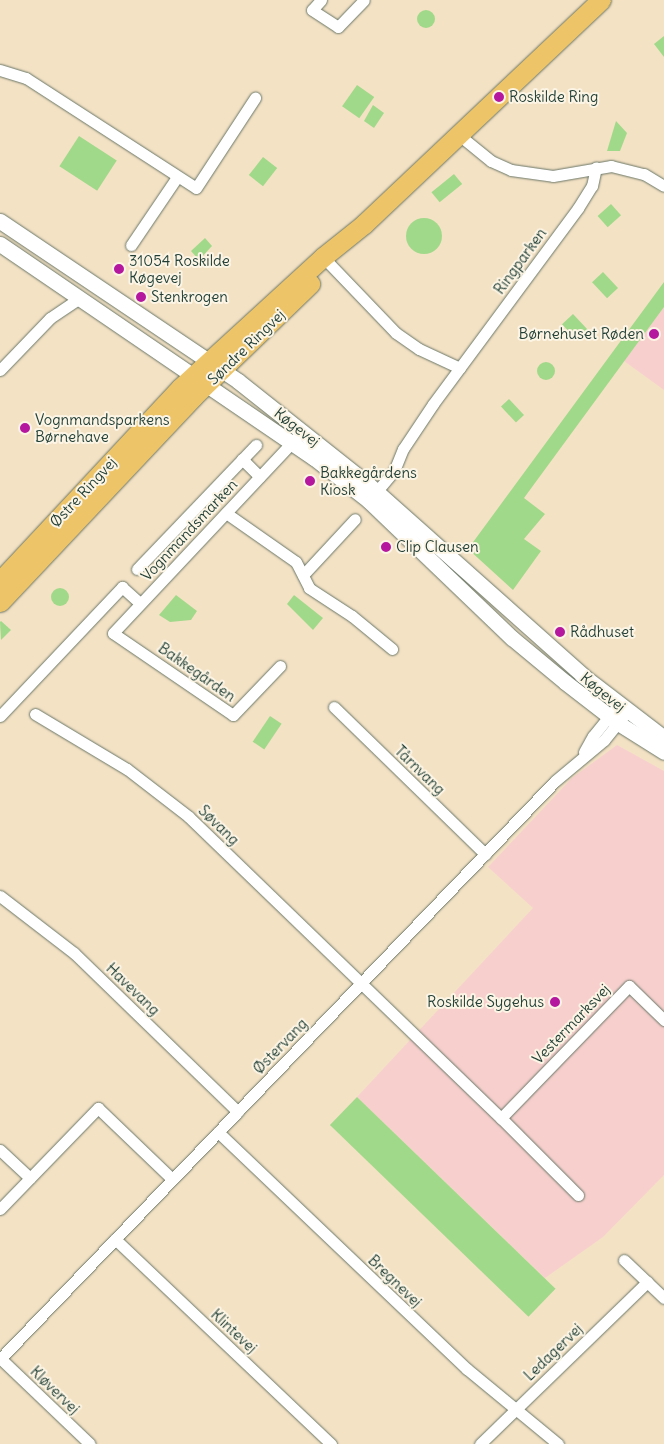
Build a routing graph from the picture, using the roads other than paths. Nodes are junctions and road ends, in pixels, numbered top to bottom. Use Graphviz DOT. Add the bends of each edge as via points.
graph roads {
  1 [pos="321,0"];
  2 [pos="364,0"];
  3 [pos="601,0"];
  4 [pos="0,70"];
  5 [pos="255,98"];
  6 [pos="459,135"];
  7 [pos="596,167"];
  8 [pos="177,176"];
  9 [pos="664,186"];
  10 [pos="0,221"];
  11 [pos="0,244"];
  12 [pos="131,245"];
  13 [pos="326,260"];
  14 [pos="80,298"];
  15 [pos="216,366"];
  16 [pos="460,368"];
  17 [pos="0,370"];
  18 [pos="201,379"];
  19 [pos="298,437"];
  20 [pos="256,445"];
  21 [pos="242,459"];
  22 [pos="127,468"];
  23 [pos="260,477"];
  24 [pos="373,497"];
  25 [pos="226,513"];
  26 [pos="355,519"];
  27 [pos="137,569"];
  28 [pos="303,575"];
  29 [pos="0,581"];
  30 [pos="0,602"];
  31 [pos="140,603"];
  32 [pos="113,633"];
  33 [pos="392,649"];
  34 [pos="280,666"];
  35 [pos="334,707"];
  36 [pos="35,714"];
  37 [pos="618,714"];
  38 [pos="0,716"];
  39 [pos="664,738"];
  40 [pos="664,752"];
  41 [pos="485,854"];
  42 [pos="0,896"];
  43 [pos="361,983"];
  44 [pos="664,1020"];
  45 [pos="238,1112"];
  46 [pos="501,1118"];
  47 [pos="218,1132"];
  48 [pos="0,1150"];
  49 [pos="30,1178"];
  50 [pos="172,1180"];
  51 [pos="578,1195"];
  52 [pos="0,1209"];
  53 [pos="115,1239"];
  54 [pos="624,1260"];
  55 [pos="647,1282"];
  56 [pos="664,1298"];
  57 [pos="0,1359"];
  58 [pos="515,1410"];
  59 [pos="90,1444"];
  60 [pos="331,1444"];
  61 [pos="480,1444"];
  62 [pos="558,1444"];
  1 -- 2 [label="street" via="312,10 338,27"];
  3 -- 6 [label="main road, Søndre Ringvej"];
  4 -- 8 [label="street" via="26,78"];
  5 -- 8 [label="street" via="196,188"];
  6 -- 7 [label="street" via="491,161 511,170 553,176"];
  6 -- 13 [label="main road, Søndre Ringvej"];
  7 -- 9 [label="street" via="628,169"];
  7 -- 16 [label="street, Ringparken" via="592,186 578,208"];
  8 -- 12 [label="street"];
  10 -- 15 [label="street, Køgevej"];
  11 -- 14 [label="street, Køgevej"];
  13 -- 15 [label="main road, Søndre Ringvej"];
  13 -- 16 [label="street" via="396,333 419,349"];
  14 -- 17 [label="street" via="50,318"];
  14 -- 18 [label="street, Køgevej"];
  15 -- 18 [label="main road, Østre Ringvej"];
  15 -- 19 [label="street, Køgevej"];
  16 -- 24 [label="street, Ringparken" via="403,449 394,471"];
  18 -- 19 [label="street, Køgevej"];
  18 -- 22 [label="main road, Søndre Ringvej"];
  18 -- 29 [label="main road, Østre Ringvej"];
  19 -- 23 [label="street, Vognmandsmarken"];
  19 -- 24 [label="street, Køgevej"];
  20 -- 21 [label="street, Vognmandsmarken"];
  21 -- 23 [label="street, Vognmandsmarken"];
  21 -- 27 [label="street, Vognmandsmarken"];
  22 -- 30 [label="main road, Østre Ringvej"];
  23 -- 25 [label="street, Vognmandsmarken"];
  24 -- 37 [label="street, Køgevej" via="562,659"];
  25 -- 28 [label="street" via="296,562"];
  25 -- 31 [label="street, Vognmandsmarken"];
  26 -- 28 [label="street"];
  28 -- 33 [label="street" via="309,588 352,616"];
  31 -- 32 [label="street, Vognmandsmarken"];
  31 -- 38 [label="street, Vognmandsmarken" via="122,587"];
  32 -- 34 [label="street, Bakkegården" via="233,715"];
  35 -- 41 [label="street, Tårnvang"];
  36 -- 43 [label="street, Søvang" via="160,792"];
  37 -- 39 [label="street, Køgevej"];
  37 -- 40 [label="street, Køgevej"];
  37 -- 41 [label="street, Østervang" via="592,736 582,756"];
  41 -- 43 [label="street, Østervang"];
  42 -- 45 [label="street, Havevang" via="74,953"];
  43 -- 45 [label="street, Østervang"];
  43 -- 46 [label="street"];
  44 -- 46 [label="street, Vestermarksvej" via="629,986"];
  45 -- 47 [label="street, Østervang"];
  46 -- 51 [label="street"];
  47 -- 50 [label="street, Østervang"];
  47 -- 58 [label="street, Bregnevej" via="467,1370"];
  48 -- 49 [label="street"];
  49 -- 50 [label="street" via="98,1108"];
  49 -- 52 [label="street"];
  50 -- 53 [label="street, Østervang"];
  53 -- 57 [label="street, Østervang"];
  53 -- 60 [label="street, Klintevej"];
  54 -- 55 [label="street"];
  55 -- 56 [label="street"];
  55 -- 58 [label="street, Ledagervej"];
  57 -- 59 [label="street, Kløvervej"];
  58 -- 61 [label="street, Ledagervej"];
  58 -- 62 [label="street, Bregnevej"];
}
